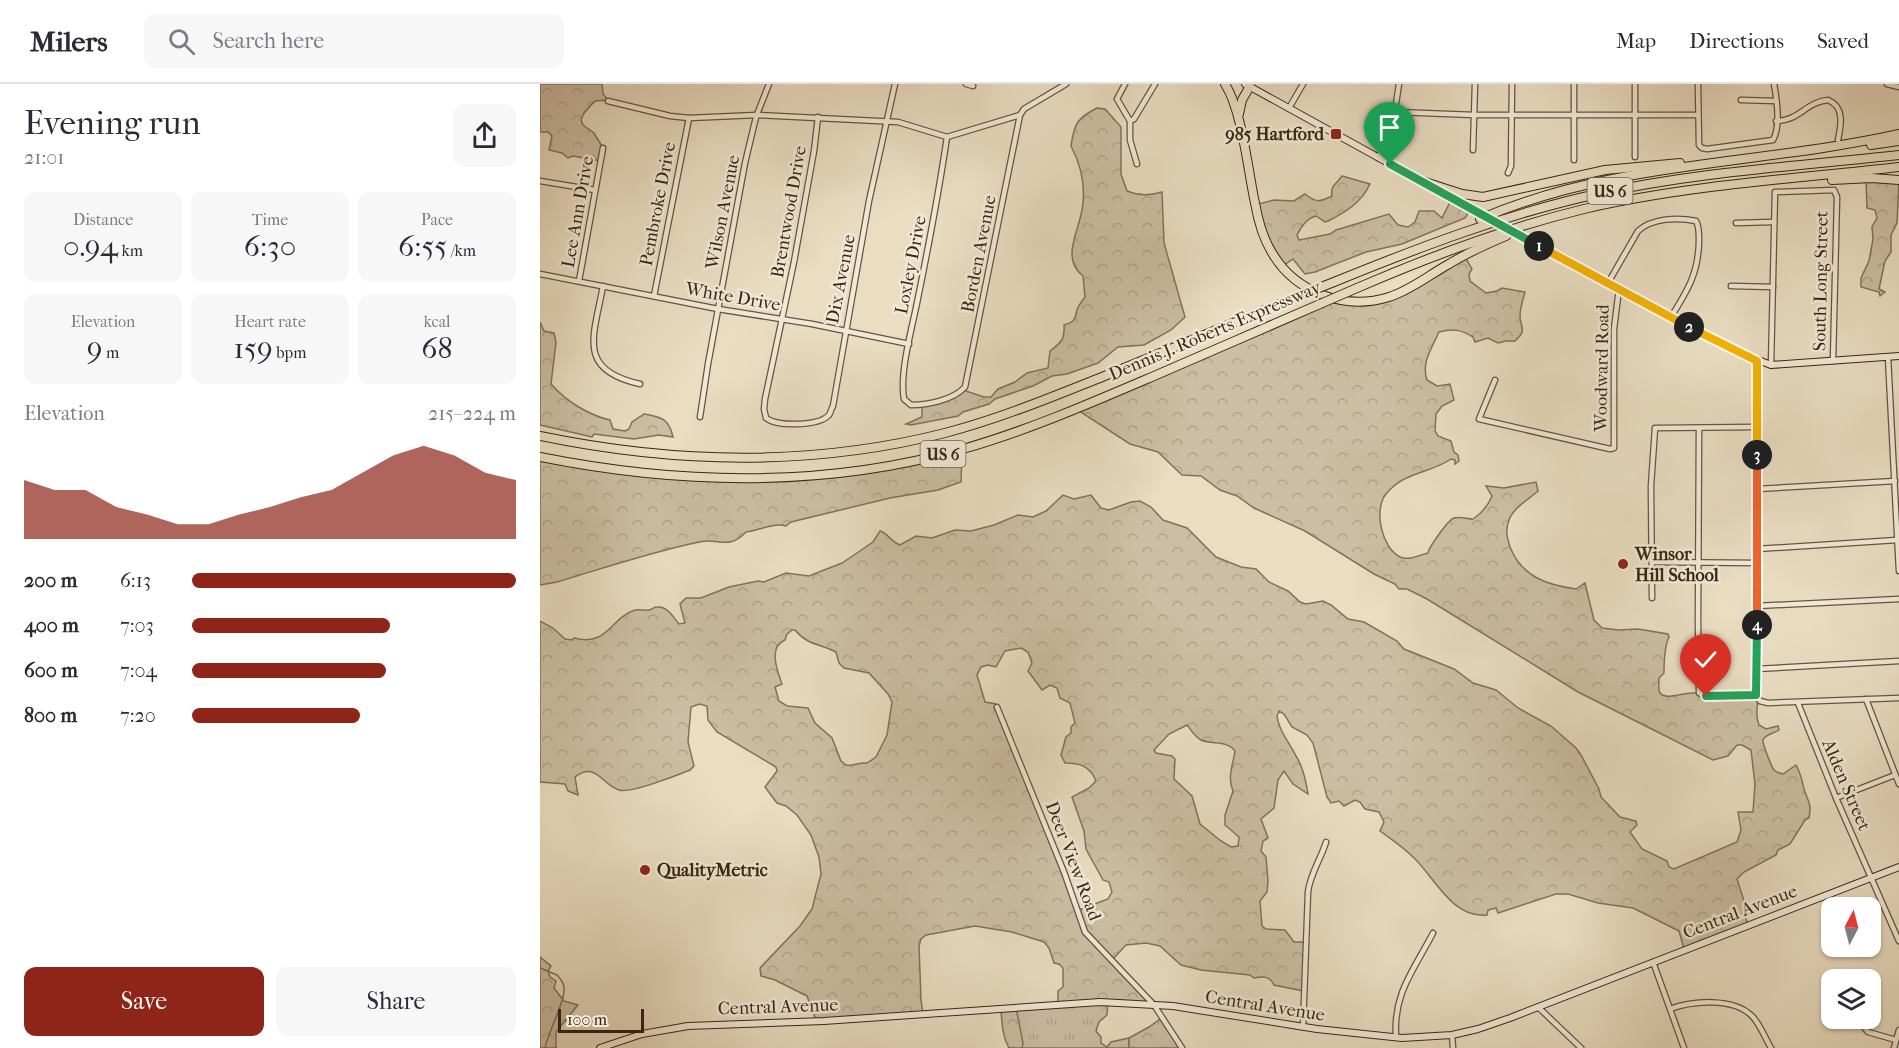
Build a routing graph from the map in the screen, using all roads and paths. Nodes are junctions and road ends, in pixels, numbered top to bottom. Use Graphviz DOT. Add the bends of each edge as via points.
graph roads {
  1 [pos="769,84"];
  2 [pos="895,84"];
  3 [pos="966,84"];
  4 [pos="1066,84"];
  5 [pos="1125,84"];
  6 [pos="1155,84"];
  7 [pos="1225,84"];
  8 [pos="1303,84"];
  9 [pos="1399,84"];
  10 [pos="1475,84"];
  11 [pos="1512,84"];
  12 [pos="1574,84"];
  13 [pos="1635,84"];
  14 [pos="1698,84"];
  15 [pos="1774,84"];
  16 [pos="1887,84"];
  17 [pos="1247,85"];
  18 [pos="972,86"];
  19 [pos="1899,87"];
  20 [pos="608,100"];
  21 [pos="1741,100"];
  22 [pos="1776,101"];
  23 [pos="1289,108"];
  24 [pos="1396,112"];
  25 [pos="757,115"];
  26 [pos="1020,115"];
  27 [pos="1474,115"];
  28 [pos="1511,115"];
  29 [pos="1574,115"];
  30 [pos="1636,115"];
  31 [pos="1698,115"];
  32 [pos="818,117"];
  33 [pos="689,118"];
  34 [pos="1130,121"];
  35 [pos="1776,121"];
  36 [pos="886,122"];
  37 [pos="1239,127"];
  38 [pos="1899,134"];
  39 [pos="947,137"];
  40 [pos="1838,140"];
  41 [pos="1899,141"];
  42 [pos="603,148"];
  43 [pos="1473,150"];
  44 [pos="1799,152"];
  45 [pos="1899,155"];
  46 [pos="1635,157"];
  47 [pos="1378,158"];
  48 [pos="1574,160"];
  49 [pos="1720,161"];
  50 [pos="1137,164"];
  51 [pos="1899,167"];
  52 [pos="1509,173"];
  53 [pos="1419,180"];
  54 [pos="1899,180"];
  55 [pos="540,181"];
  56 [pos="1781,181"];
  57 [pos="595,190"];
  58 [pos="1545,219"];
  59 [pos="1773,222"];
  60 [pos="1737,223"];
  61 [pos="1438,241"];
  62 [pos="540,274"];
  63 [pos="579,281"];
  64 [pos="1608,283"];
  65 [pos="603,286"];
  66 [pos="1731,286"];
  67 [pos="1773,287"];
  68 [pos="1619,289"];
  69 [pos="654,296"];
  70 [pos="718,309"];
  71 [pos="1671,317"];
  72 [pos="782,319"];
  73 [pos="846,331"];
  74 [pos="909,344"];
  75 [pos="1899,356"];
  76 [pos="1888,357"];
  77 [pos="1757,361"];
  78 [pos="1833,361"];
  79 [pos="1771,365"];
  80 [pos="1495,380"];
  81 [pos="640,384"];
  82 [pos="904,399"];
  83 [pos="700,417"];
  84 [pos="766,418"];
  85 [pos="1756,427"];
  86 [pos="1699,428"];
  87 [pos="540,436"];
  88 [pos="1893,441"];
  89 [pos="1899,441"];
  90 [pos="540,457"];
  91 [pos="1895,481"];
  92 [pos="1757,489"];
  93 [pos="1897,499"];
  94 [pos="1898,544"];
  95 [pos="1757,549"];
  96 [pos="1652,562"];
  97 [pos="1699,563"];
  98 [pos="1757,563"];
  99 [pos="1899,571"];
  100 [pos="1652,598"];
  101 [pos="1899,599"];
  102 [pos="1757,606"];
  103 [pos="1899,662"];
  104 [pos="1756,669"];
  105 [pos="1756,695"];
  106 [pos="1899,698"];
  107 [pos="1866,699"];
  108 [pos="1798,702"];
  109 [pos="997,707"];
  110 [pos="1895,775"];
  111 [pos="1899,784"];
  112 [pos="1836,798"];
  113 [pos="1326,842"];
  114 [pos="1899,867"];
  115 [pos="1872,878"];
  116 [pos="1433,933"];
  117 [pos="1899,941"];
  118 [pos="1653,962"];
  119 [pos="1154,1005"];
  120 [pos="1538,1007"];
  121 [pos="1670,1009"];
  122 [pos="1303,1027"];
  123 [pos="1865,1029"];
  124 [pos="1899,1030"];
  125 [pos="1452,1035"];
  126 [pos="1396,1037"];
  127 [pos="1896,1040"];
  128 [pos="600,1048"];
  129 [pos="1182,1048"];
  130 [pos="1454,1048"];
  131 [pos="1581,1048"];
  132 [pos="1684,1048"];
  133 [pos="1772,1048"];
  134 [pos="1894,1048"];
  1 -- 25 [label="street, Wilson Avenue"];
  2 -- 36 [label="street, Dix Avenue"];
  3 -- 18 [label="street"];
  4 -- 26 [label="street"];
  5 -- 34 [label="street" via="1117,99"];
  6 -- 34 [label="street"];
  7 -- 37 [label="highway"];
  8 -- 23 [label="street"];
  9 -- 24 [label="street"];
  10 -- 27 [label="street"];
  11 -- 28 [label="street"];
  12 -- 29 [label="street"];
  13 -- 30 [label="street"];
  14 -- 31 [label="street"];
  15 -- 22 [label="street"];
  16 -- 19 [label="street"];
  17 -- 23 [label="main road"];
  17 -- 37 [label="highway" via="1239,109"];
  20 -- 33 [label="street"];
  21 -- 22 [label="street"];
  22 -- 35 [label="street"];
  23 -- 47 [label="main road"];
  24 -- 27 [label="street"];
  24 -- 47 [label="street"];
  25 -- 32 [label="street"];
  25 -- 33 [label="street"];
  25 -- 70 [label="street, Wilson Avenue"];
  26 -- 39 [label="street"];
  26 -- 82 [label="street, Borden Avenue" via="965,387 955,395 919,405"];
  27 -- 28 [label="street"];
  27 -- 43 [label="street"];
  28 -- 29 [label="street"];
  28 -- 52 [label="street"];
  29 -- 30 [label="street"];
  29 -- 48 [label="street"];
  30 -- 31 [label="street"];
  30 -- 46 [label="street"];
  31 -- 35 [label="street" via="1699,145 1707,149 1774,139"];
  32 -- 36 [label="street"];
  32 -- 72 [label="street, Brentwood Drive"];
  33 -- 69 [label="street, Pembroke Drive"];
  34 -- 50 [label="street" via="1130,141"];
  35 -- 40 [label="street" via="1789,120 1828,100 1839,111"];
  36 -- 39 [label="street" via="908,124"];
  36 -- 73 [label="street, Dix Avenue"];
  37 -- 58 [label="highway" via="1258,220 1269,249 1296,280 1342,301 1364,302 1395,295 1473,251"];
  38 -- 44 [label="highway"];
  39 -- 74 [label="street, Loxley Drive"];
  41 -- 44 [label="highway"];
  42 -- 57 [label="street, Lee Ann Drive"];
  44 -- 49 [label="highway"];
  45 -- 61 [label="highway, Dennis J. Roberts Expressway / US 6" via="1618,189 1517,214"];
  47 -- 53 [label="main road"];
  49 -- 53 [label="highway" via="1611,169 1483,197"];
  49 -- 61 [label="highway" via="1557,192 1490,215"];
  51 -- 56 [label="highway, Dennis J. Roberts Expressway / US 6"];
  53 -- 64 [label="main road, bridge"];
  54 -- 56 [label="highway"];
  55 -- 57 [label="street"];
  56 -- 58 [label="highway, Dennis J. Roberts Expressway / US 6" via="1646,197"];
  57 -- 63 [label="street, Lee Ann Drive"];
  58 -- 90 [label="highway, Dennis J. Roberts Expressway / US 6, bridge" via="1446,251 1040,424 961,449 858,470 796,477 713,479 630,472"];
  59 -- 60 [label="street"];
  59 -- 67 [label="street"];
  59 -- 78 [label="street, South Long Street" via="1775,192 1826,189 1836,194"];
  61 -- 87 [label="highway, Dennis J. Roberts Expressway / US 6, bridge" via="1015,411 945,433 885,446 802,456 719,459 636,453"];
  62 -- 63 [label="street, White Drive"];
  63 -- 65 [label="street, White Drive"];
  64 -- 68 [label="main road"];
  64 -- 71 [label="street" via="1644,225 1662,220 1697,222 1697,267"];
  65 -- 69 [label="street, White Drive"];
  65 -- 81 [label="street" via="594,333 595,357 608,373"];
  66 -- 67 [label="street"];
  67 -- 79 [label="street"];
  68 -- 71 [label="main road"];
  68 -- 80 [label="street, Woodward Road" via="1614,329 1614,448 1479,419"];
  69 -- 70 [label="street, White Drive"];
  70 -- 72 [label="street, White Drive"];
  70 -- 83 [label="street, Wilson Avenue"];
  71 -- 77 [label="main road"];
  72 -- 73 [label="street, White Drive"];
  72 -- 84 [label="street, Brentwood Drive" via="765,399"];
  73 -- 74 [label="street, White Drive"];
  73 -- 84 [label="street, Dix Avenue" via="833,406 828,415 791,425 776,424"];
  74 -- 82 [label="street, Loxley Drive"];
  75 -- 76 [label="main road"];
  76 -- 78 [label="main road"];
  76 -- 88 [label="street"];
  77 -- 79 [label="main road"];
  77 -- 85 [label="street"];
  78 -- 79 [label="main road"];
  85 -- 86 [label="street"];
  85 -- 92 [label="street"];
  86 -- 96 [label="street" via="1655,428"];
  86 -- 97 [label="street"];
  88 -- 89 [label="street"];
  88 -- 91 [label="street"];
  91 -- 92 [label="street"];
  91 -- 93 [label="street"];
  92 -- 95 [label="street"];
  93 -- 94 [label="street"];
  94 -- 95 [label="street"];
  94 -- 99 [label="street"];
  95 -- 98 [label="street"];
  96 -- 97 [label="street"];
  96 -- 100 [label="street"];
  97 -- 98 [label="street"];
  97 -- 105 [label="street" via="1699,693"];
  98 -- 102 [label="street"];
  101 -- 102 [label="street"];
  102 -- 104 [label="street"];
  103 -- 104 [label="street"];
  104 -- 105 [label="street"];
  105 -- 108 [label="street" via="1763,703"];
  106 -- 107 [label="street"];
  107 -- 108 [label="street"];
  107 -- 110 [label="street"];
  108 -- 112 [label="street, Alden Street"];
  109 -- 119 [label="street, Deer View Road" via="1085,932"];
  110 -- 111 [label="street"];
  110 -- 112 [label="street"];
  112 -- 115 [label="street, Alden Street"];
  113 -- 122 [label="street" via="1308,892"];
  114 -- 115 [label="main road, Central Avenue"];
  115 -- 117 [label="street, Alden Street"];
  115 -- 118 [label="main road, Central Avenue"];
  116 -- 126 [label="street" via="1400,995"];
  118 -- 120 [label="main road, Central Avenue"];
  118 -- 121 [label="street"];
  119 -- 122 [label="main road, Central Avenue"];
  119 -- 128 [label="main road, Central Avenue" via="1100,1002 688,1026 642,1034"];
  119 -- 129 [label="street, Deer View Road"];
  120 -- 125 [label="main road, Central Avenue"];
  120 -- 131 [label="street"];
  121 -- 132 [label="street"];
  121 -- 133 [label="street" via="1701,1001 1731,1006 1752,1016"];
  122 -- 126 [label="main road, Central Avenue"];
  123 -- 127 [label="street"];
  124 -- 127 [label="street"];
  125 -- 126 [label="main road, Central Avenue"];
  125 -- 130 [label="street"];
  127 -- 134 [label="street"];
}
